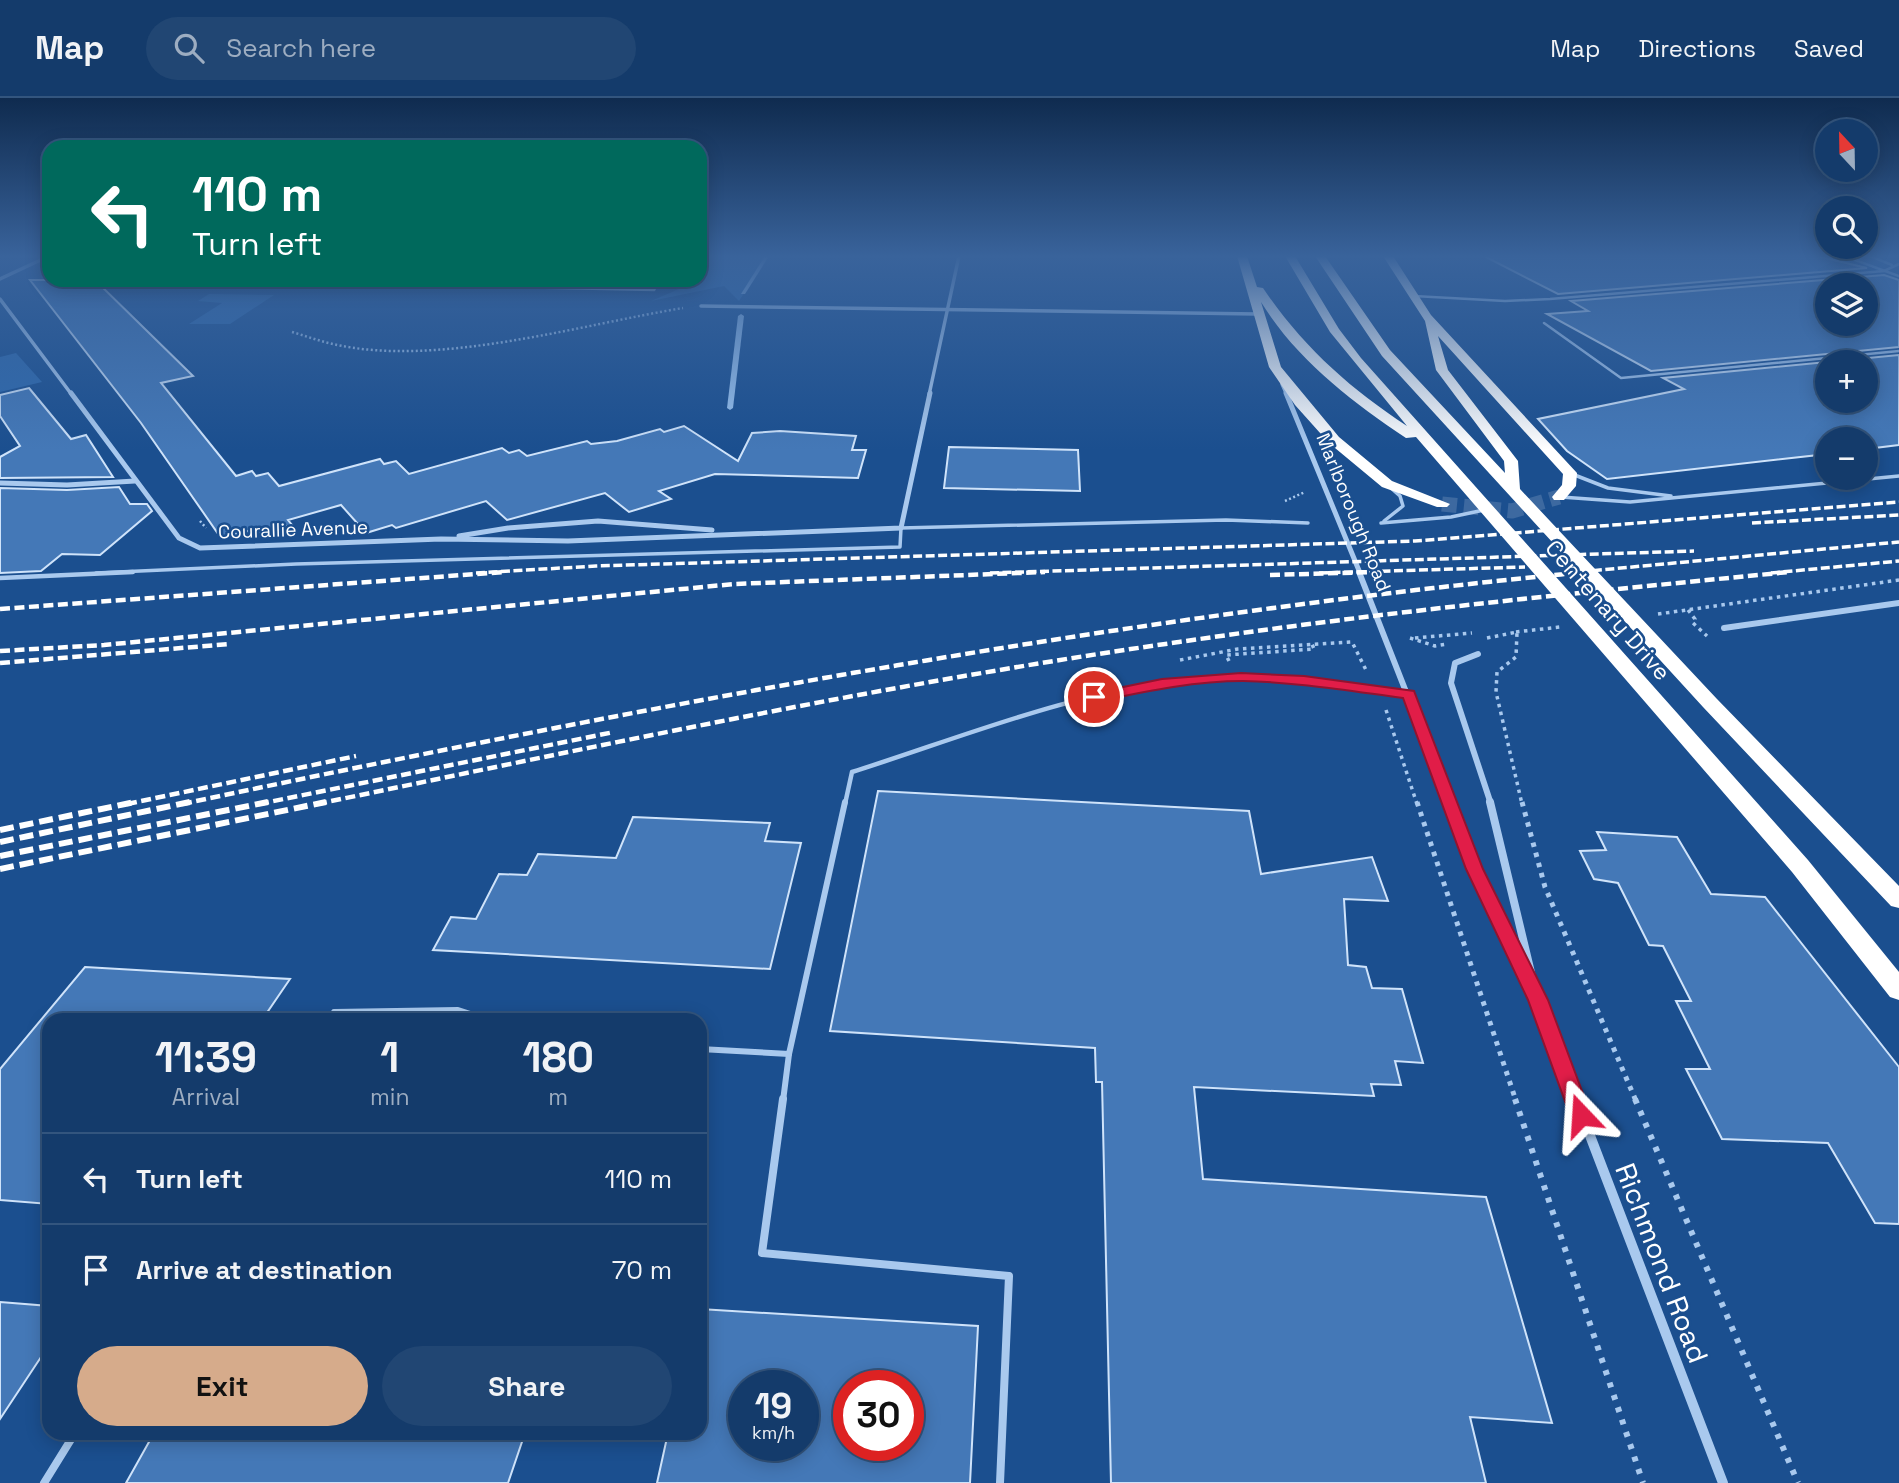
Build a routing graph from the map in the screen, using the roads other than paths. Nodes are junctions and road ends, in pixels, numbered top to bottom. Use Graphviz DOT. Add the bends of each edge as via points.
graph roads {
  1 [pos="16,321"];
  2 [pos="946,321"];
  3 [pos="1259,321"];
  4 [pos="1277,321"];
  5 [pos="1328,321"];
  6 [pos="1364,321"];
  7 [pos="1428,321"];
  8 [pos="1430,321"];
  9 [pos="1544,323"];
  10 [pos="1899,351"];
  11 [pos="1275,367"];
  12 [pos="1431,447"];
  13 [pos="1570,473"];
  14 [pos="1899,476"];
  15 [pos="135,481"];
  16 [pos="0,483"];
  17 [pos="1387,484"];
  18 [pos="1518,494"];
  19 [pos="1559,497"];
  20 [pos="1691,497"];
  21 [pos="1442,505"];
  22 [pos="1484,510"];
  23 [pos="598,521"];
  24 [pos="1308,523"];
  25 [pos="901,528"];
  26 [pos="741,532"];
  27 [pos="441,539"];
  28 [pos="592,539"];
  29 [pos="0,578"];
  30 [pos="1899,603"];
  31 [pos="1724,628"];
  32 [pos="1478,654"];
  33 [pos="1400,670"];
  34 [pos="1409,694"];
  35 [pos="1899,900"];
  36 [pos="1899,990"];
  37 [pos="1538,1000"];
  38 [pos="333,1013"];
  39 [pos="467,1013"];
  40 [pos="707,1049"];
  41 [pos="789,1054"];
  42 [pos="71,1440"];
  43 [pos="44,1483"];
  44 [pos="1000,1483"];
  45 [pos="1723,1483"];
  1 -- 15 [label="street, Courallie Avenue"];
  2 -- 25 [label="street"];
  3 -- 11 [label="highway"];
  4 -- 12 [label="highway" via="1320,369"];
  5 -- 12 [label="highway, Centenary Drive"];
  6 -- 18 [label="highway, Centenary Drive" via="1386,354"];
  7 -- 18 [label="highway" via="1442,370 1511,461"];
  8 -- 13 [label="highway"];
  9 -- 10 [label="lane" via="1620,379"];
  11 -- 17 [label="highway" via="1334,440"];
  11 -- 33 [label="street, Marlborough Road"];
  12 -- 36 [label="highway, Centenary Drive" via="1800,866"];
  13 -- 19 [label="highway" via="1569,486"];
  13 -- 20 [label="lane" via="1590,485 1622,493"];
  14 -- 20 [label="lane"];
  15 -- 16 [label="street"];
  15 -- 27 [label="street, Courallie Avenue" via="179,538 200,548"];
  17 -- 21 [label="highway"];
  17 -- 22 [label="lane" via="1403,506 1381,523"];
  18 -- 35 [label="highway, Centenary Drive"];
  19 -- 20 [label="lane" via="1630,502"];
  23 -- 26 [label="street, Courallie Avenue"];
  23 -- 27 [label="street, Courallie Avenue"];
  23 -- 28 [label="street"];
  24 -- 25 [label="lane" via="1226,520"];
  25 -- 26 [label="street, Courallie Avenue"];
  25 -- 29 [label="lane" via="900,547 256,565"];
  26 -- 28 [label="street, Courallie Avenue"];
  27 -- 28 [label="street, Courallie Avenue"];
  30 -- 31 [label="street"];
  32 -- 37 [label="street" via="1455,663 1451,683 1492,807"];
  33 -- 34 [label="street, Richmond Road"];
  34 -- 37 [label="street, Richmond Road" via="1474,869"];
  34 -- 41 [label="lane" via="1241,677 1162,683 1094,697 852,772"];
  37 -- 45 [label="street, Richmond Road"];
  38 -- 39 [label="lane"];
  40 -- 41 [label="lane"];
  41 -- 44 [label="lane" via="762,1253 1009,1276"];
  42 -- 43 [label="lane"];
}
